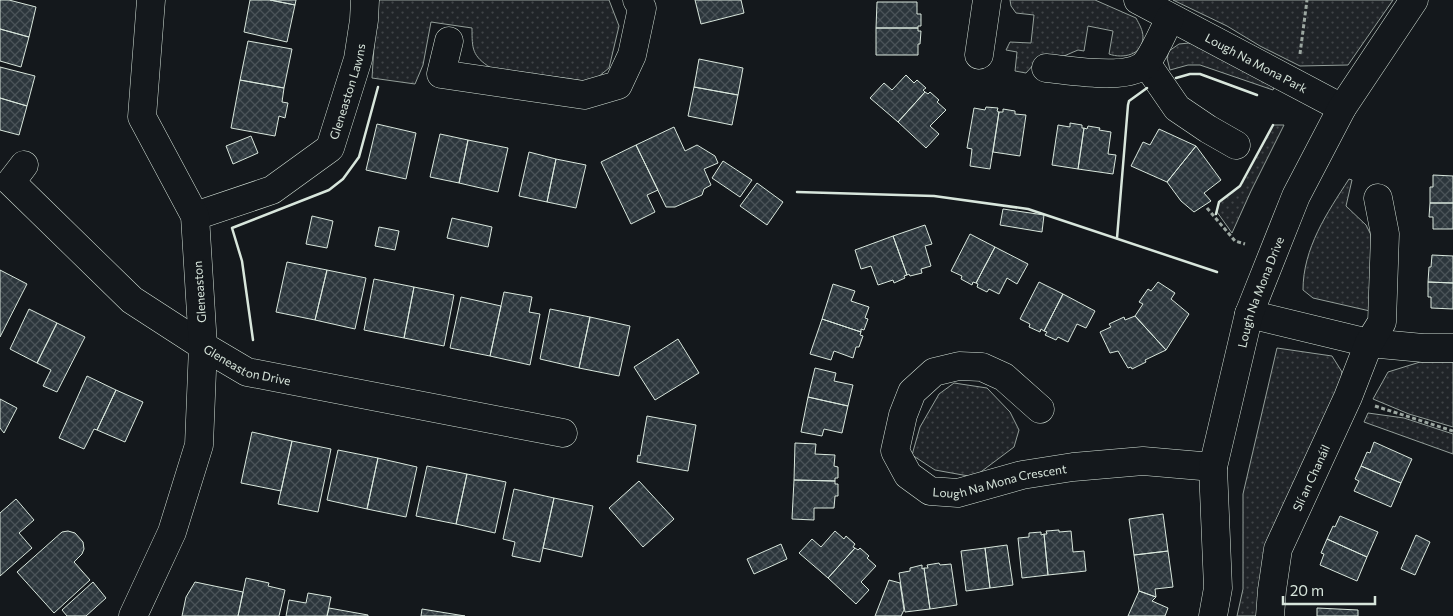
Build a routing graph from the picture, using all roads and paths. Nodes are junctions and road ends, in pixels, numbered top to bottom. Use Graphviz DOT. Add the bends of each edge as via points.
graph roads {
  1 [pos="151,0"];
  2 [pos="365,0"];
  3 [pos="637,0"];
  4 [pos="987,0"];
  5 [pos="1138,0"];
  6 [pos="1307,0"];
  7 [pos="1414,0"];
  8 [pos="1170,18"];
  9 [pos="449,41"];
  10 [pos="980,55"];
  11 [pos="1146,63"];
  12 [pos="1046,68"];
  13 [pos="1293,83"];
  14 [pos="1342,108"];
  15 [pos="1236,145"];
  16 [pos="24,165"];
  17 [pos="1378,198"];
  18 [pos="1207,208"];
  19 [pos="195,216"];
  20 [pos="1273,254"];
  21 [pos="1249,314"];
  22 [pos="1369,342"];
  23 [pos="203,346"];
  24 [pos="1453,348"];
  25 [pos="1348,397"];
  26 [pos="1040,409"];
  27 [pos="1453,431"];
  28 [pos="563,433"];
  29 [pos="1213,466"];
  30 [pos="133,616"];
  31 [pos="1213,616"];
  32 [pos="1270,616"];
  1 -- 19 [label="street, Gleneaston" via="142,117"];
  2 -- 19 [label="street, Gleneaston Lawns" via="358,59 330,148 272,190"];
  3 -- 9 [label="street" via="642,8 632,55 618,85 584,95 441,74"];
  4 -- 10 [label="street"];
  5 -- 8 [label="street, Lough Na Mona Park"];
  6 -- 13 [label="path"];
  7 -- 14 [label="street, Lough Na Mona Drive"];
  8 -- 11 [label="street"];
  8 -- 13 [label="street, Lough Na Mona Park"];
  11 -- 12 [label="street" via="1132,71 1107,73"];
  11 -- 15 [label="street" via="1177,108"];
  13 -- 14 [label="street, Lough Na Mona Park"];
  14 -- 20 [label="street, Lough Na Mona Drive" via="1296,196"];
  16 -- 23 [label="street, Gleneaston Drive" via="11,182 132,300"];
  17 -- 22 [label="street, Slí an Chanáil" via="1385,234 1382,322"];
  18 -- 20 [label="path" via="1235,240"];
  19 -- 23 [label="street, Gleneaston"];
  20 -- 21 [label="street, Lough Na Mona Drive"];
  21 -- 22 [label="street"];
  21 -- 29 [label="street, Lough Na Mona Drive"];
  22 -- 24 [label="street"];
  22 -- 25 [label="street, Slí an Chanáil"];
  23 -- 28 [label="street, Gleneaston Drive" via="247,372"];
  23 -- 30 [label="street, Gleneaston" via="199,445 172,532"];
  25 -- 27 [label="path"];
  25 -- 32 [label="street, Slí an Chanáil" via="1278,549"];
  26 -- 29 [label="street, Lough Na Mona Crescent" via="1004,377 982,367 959,366 934,372 912,392 902,415 896,451 908,475 930,491 958,493 1022,475 1073,466 1143,461"];
  29 -- 31 [label="street, Lough Na Mona Drive" via="1218,588"];
}
